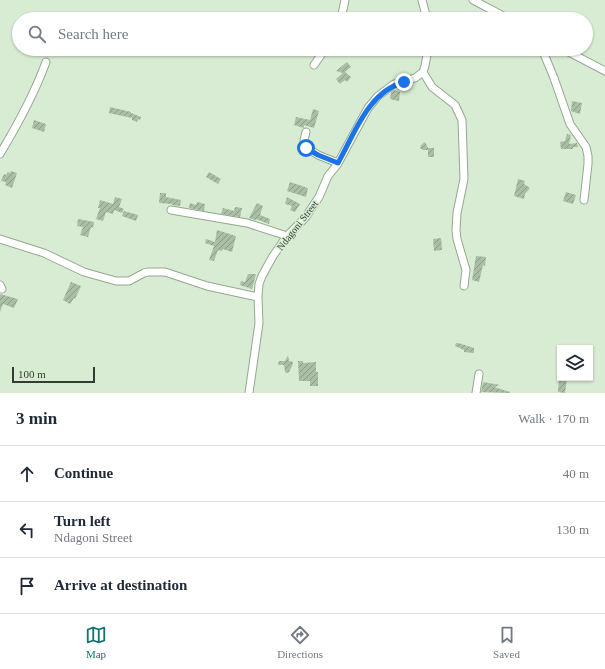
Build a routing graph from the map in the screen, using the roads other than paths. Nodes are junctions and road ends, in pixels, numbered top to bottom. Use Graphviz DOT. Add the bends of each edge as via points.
graph roads {
  1 [pos="345,0"];
  2 [pos="422,0"];
  3 [pos="473,0"];
  4 [pos="342,12"];
  5 [pos="425,12"];
  6 [pos="496,12"];
  7 [pos="320,56"];
  8 [pos="427,56"];
  9 [pos="545,56"];
  10 [pos="576,56"];
  11 [pos="46,62"];
  12 [pos="314,65"];
  13 [pos="605,71"];
  14 [pos="423,72"];
  15 [pos="306,132"];
  16 [pos="0,154"];
  17 [pos="338,163"];
  18 [pos="584,200"];
  19 [pos="171,210"];
  20 [pos="287,236"];
  21 [pos="0,239"];
  22 [pos="464,286"];
  23 [pos="258,297"];
  24 [pos="479,374"];
  25 [pos="249,393"];
  26 [pos="476,393"];
  1 -- 4 [label="street"];
  2 -- 5 [label="street"];
  3 -- 6 [label="street"];
  7 -- 12 [label="street"];
  8 -- 14 [label="street"];
  9 -- 18 [label="street" via="570,124 586,147 588,164"];
  10 -- 13 [label="street"];
  11 -- 16 [label="street" via="32,97"];
  14 -- 17 [label="street, Ndagoni Street" via="415,78 394,84 378,96 368,108"];
  14 -- 22 [label="street" via="432,87 455,105 462,120 464,179 456,230 466,270"];
  15 -- 17 [label="street" via="306,148"];
  17 -- 20 [label="street, Ndagoni Street" via="305,218"];
  19 -- 20 [label="street" via="247,223"];
  20 -- 23 [label="street, Ndagoni Street" via="262,276"];
  21 -- 23 [label="street" via="44,253 84,272 116,281 129,281 148,272 164,272 207,286"];
  23 -- 25 [label="street, Ndagoni Street" via="259,323"];
  24 -- 26 [label="street"];
}
